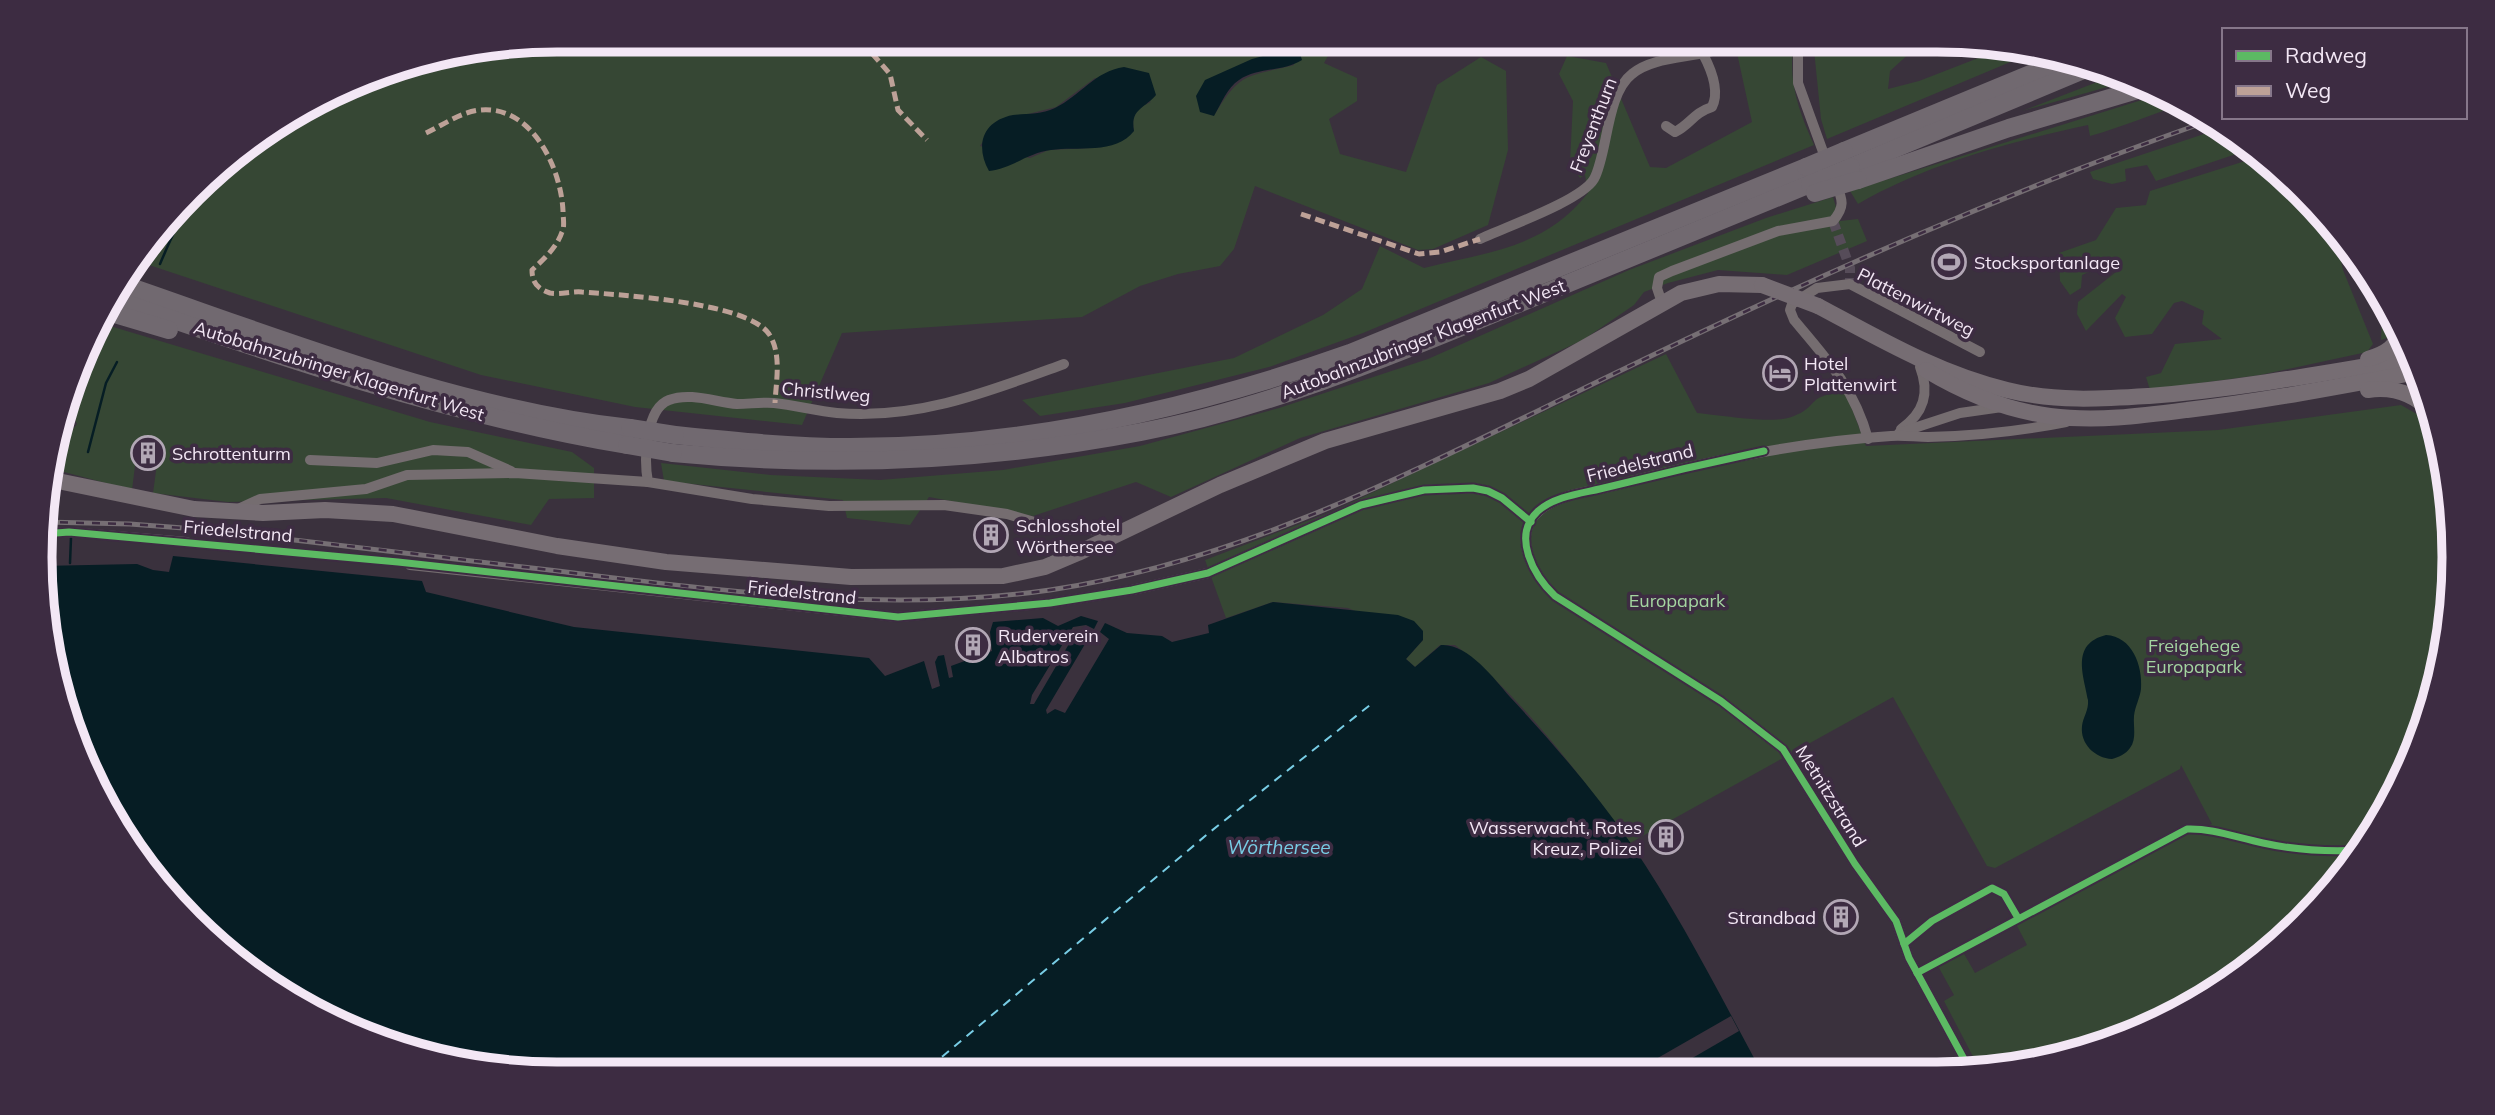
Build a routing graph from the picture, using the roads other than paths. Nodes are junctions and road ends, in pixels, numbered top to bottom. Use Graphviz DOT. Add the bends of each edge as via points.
graph roads {
  1 [pos="1714,52"];
  2 [pos="1798,52"];
  3 [pos="1703,54"];
  4 [pos="2052,66"];
  5 [pos="2077,73"];
  6 [pos="2133,92"];
  7 [pos="1666,126"];
  8 [pos="1851,166"];
  9 [pos="1811,181"];
  10 [pos="1480,239"];
  11 [pos="137,278"];
  12 [pos="131,287"];
  13 [pos="122,302"];
  14 [pos="1662,303"];
  15 [pos="202,311"];
  16 [pos="115,314"];
  17 [pos="1887,342"];
  18 [pos="243,344"];
  19 [pos="2395,344"];
  20 [pos="1980,352"];
  21 [pos="2402,360"];
  22 [pos="1064,364"];
  23 [pos="1920,366"];
  24 [pos="2408,374"];
  25 [pos="2270,382"];
  26 [pos="2418,400"];
  27 [pos="2012,403"];
  28 [pos="2234,405"];
  29 [pos="2090,419"];
  30 [pos="2003,431"];
  31 [pos="1891,436"];
  32 [pos="628,437"];
  33 [pos="1868,439"];
  34 [pos="674,444"];
  35 [pos="310,460"];
  36 [pos="515,473"];
  37 [pos="59,481"];
  38 [pos="648,482"];
  39 [pos="230,512"];
  40 [pos="1531,522"];
  41 [pos="1122,532"];
  42 [pos="53,533"];
  43 [pos="187,542"];
  44 [pos="410,565"];
  45 [pos="1965,1061"];
  1 -- 3 [label="street, Freyenthurn"];
  2 -- 14 [label="street" via="1798,83 1843,200 1841,211 1825,225 1778,231 1659,277"];
  3 -- 7 [label="street" via="1716,98 1712,107 1696,112 1675,132"];
  3 -- 10 [label="street, Freyenthurn" via="1648,65 1631,74 1608,121 1594,179 1582,191"];
  4 -- 8 [label="highway, Autobahnzubringer Klagenfurt West"];
  5 -- 8 [label="highway, Autobahnzubringer Klagenfurt West"];
  6 -- 8 [label="highway"];
  8 -- 9 [label="highway, Autobahnzubringer Klagenfurt West, bridge"];
  8 -- 9 [label="highway, bridge"];
  9 -- 34 [label="highway, Autobahnzubringer Klagenfurt West" via="1350,354 1128,418 1054,432 908,445"];
  9 -- 34 [label="highway, Autobahnzubringer Klagenfurt West" via="1368,364 1143,432 1029,450 912,461 785,462"];
  11 -- 15 [label="highway"];
  12 -- 15 [label="highway, Autobahnzubringer Klagenfurt West"];
  13 -- 18 [label="highway, Autobahnzubringer Klagenfurt West"];
  14 -- 17 [label="main road, bridge" via="1719,284 1762,285 1818,306"];
  14 -- 41 [label="main road" via="1529,379 1325,441"];
  15 -- 32 [label="highway, Autobahnzubringer Klagenfurt West" via="439,388"];
  16 -- 18 [label="highway" via="205,340"];
  17 -- 23 [label="main road"];
  17 -- 27 [label="main road"];
  18 -- 32 [label="highway, Autobahnzubringer Klagenfurt West" via="450,408"];
  19 -- 25 [label="main road" via="2382,355"];
  20 -- 33 [label="street, Plattenwirtweg" via="1850,284 1817,288 1792,304 1794,320 1846,383"];
  21 -- 25 [label="main road"];
  22 -- 38 [label="street, Christlweg" via="958,402 886,413 838,413 695,397 670,399 654,415 644,460"];
  23 -- 27 [label="main road" via="1945,382"];
  23 -- 31 [label="street" via="1926,386 1920,409"];
  24 -- 28 [label="main road"];
  25 -- 27 [label="main road" via="2201,392"];
  26 -- 28 [label="main road" via="2383,388 2257,407"];
  27 -- 29 [label="main road"];
  27 -- 30 [label="street" via="2016,416"];
  27 -- 31 [label="street, Friedelstrand" via="1960,413"];
  28 -- 29 [label="main road"];
  29 -- 30 [label="street, Friedelstrand"];
  30 -- 31 [label="street, Friedelstrand"];
  31 -- 33 [label="street, Friedelstrand"];
  32 -- 34 [label="highway, Autobahnzubringer Klagenfurt West, bridge"];
  33 -- 40 [label="street, Friedelstrand" via="1765,451 1652,474 1554,501"];
  35 -- 36 [label="street" via="377,463 433,450 468,452"];
  36 -- 38 [label="street"];
  36 -- 39 [label="street" via="407,475 366,489 260,499"];
  37 -- 39 [label="main road" via="152,502"];
  38 -- 41 [label="street" via="829,506 944,506 1007,514 1059,529"];
  39 -- 41 [label="main road" via="393,514 666,562 851,577 1003,576 1045,566"];
  40 -- 44 [label="street, Friedelstrand" via="1488,491 1424,490 1361,505 1208,573 1049,603 898,617"];
  40 -- 45 [label="street, Metnitzstrand" via="1528,552 1536,573 1555,596 1721,701 1783,749 1854,864 1896,921 1909,957"];
  42 -- 43 [label="street, Friedelstrand"];
}
